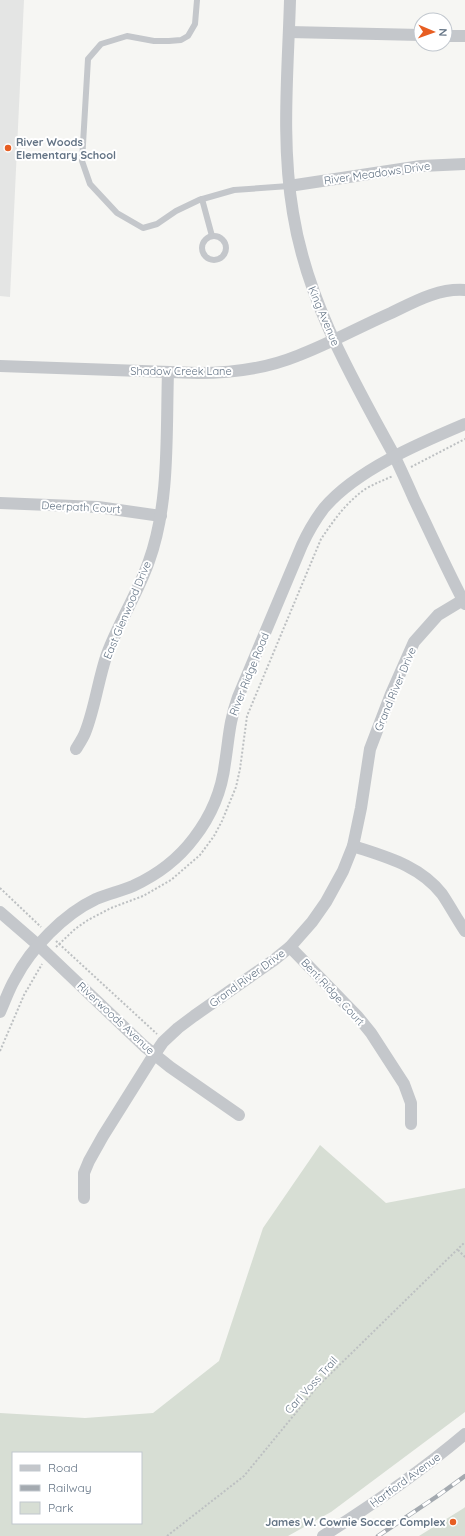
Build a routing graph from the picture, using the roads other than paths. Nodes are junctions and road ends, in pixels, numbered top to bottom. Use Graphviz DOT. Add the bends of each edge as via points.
graph roads {
  1 [pos="197,0"];
  2 [pos="290,0"];
  3 [pos="289,32"];
  4 [pos="413,35"];
  5 [pos="453,36"];
  6 [pos="465,36"];
  7 [pos="465,164"];
  8 [pos="289,186"];
  9 [pos="202,199"];
  10 [pos="212,236"];
  11 [pos="465,290"];
  12 [pos="333,340"];
  13 [pos="0,366"];
  14 [pos="168,372"];
  15 [pos="465,424"];
  16 [pos="394,457"];
  17 [pos="0,504"];
  18 [pos="161,516"];
  19 [pos="464,602"];
  20 [pos="76,748"];
  21 [pos="353,846"];
  22 [pos="0,912"];
  23 [pos="465,931"];
  24 [pos="38,945"];
  25 [pos="290,947"];
  26 [pos="0,1012"];
  27 [pos="154,1054"];
  28 [pos="239,1115"];
  29 [pos="410,1124"];
  30 [pos="84,1198"];
  31 [pos="465,1434"];
  32 [pos="323,1536"];
  1 -- 9 [label="lane" via="195,24 188,36 181,40 154,41 127,36 101,44 88,60 82,161 90,184 117,213 143,228 157,224 176,211"];
  2 -- 3 [label="street, King Avenue"];
  3 -- 4 [label="street"];
  3 -- 8 [label="street, King Avenue" via="286,146"];
  5 -- 6 [label="street"];
  7 -- 8 [label="street, River Meadows Drive" via="421,166"];
  8 -- 9 [label="lane" via="234,190"];
  8 -- 12 [label="street, King Avenue" via="300,247 309,279"];
  9 -- 10 [label="lane"];
  11 -- 12 [label="street, Shadow Creek Lane" via="455,289 430,295"];
  12 -- 14 [label="street, Shadow Creek Lane" via="297,356 248,370 220,373"];
  12 -- 16 [label="street, King Avenue"];
  13 -- 14 [label="street, Shadow Creek Lane"];
  14 -- 18 [label="street, East Glenwood Drive"];
  15 -- 16 [label="street, River Ridge Road"];
  16 -- 19 [label="street, King Avenue"];
  16 -- 24 [label="street, River Ridge Road" via="354,480 338,493 312,525 238,697 228,732 222,782 215,802 194,838 177,857 150,877 78,909"];
  17 -- 18 [label="street, Deerpath Court" via="98,507"];
  18 -- 20 [label="street, East Glenwood Drive" via="150,560 113,636 85,734"];
  19 -- 21 [label="street, Grand River Drive" via="438,615 414,642 370,750 362,808"];
  21 -- 23 [label="street" via="398,860 422,875 441,894"];
  21 -- 25 [label="street, Grand River Drive" via="326,902"];
  22 -- 24 [label="street, Riverwoods Avenue"];
  24 -- 26 [label="street, River Ridge Road" via="14,979"];
  24 -- 27 [label="street, Riverwoods Avenue"];
  25 -- 27 [label="street, Grand River Drive" via="178,1028"];
  25 -- 29 [label="street, Bent Ridge Court" via="371,1033 404,1084 410,1103"];
  27 -- 28 [label="street, Riverwoods Avenue"];
  27 -- 30 [label="street, Grand River Drive" via="102,1136 90,1160 84,1173"];
  31 -- 32 [label="street, Hartford Avenue" via="367,1508"];
}
